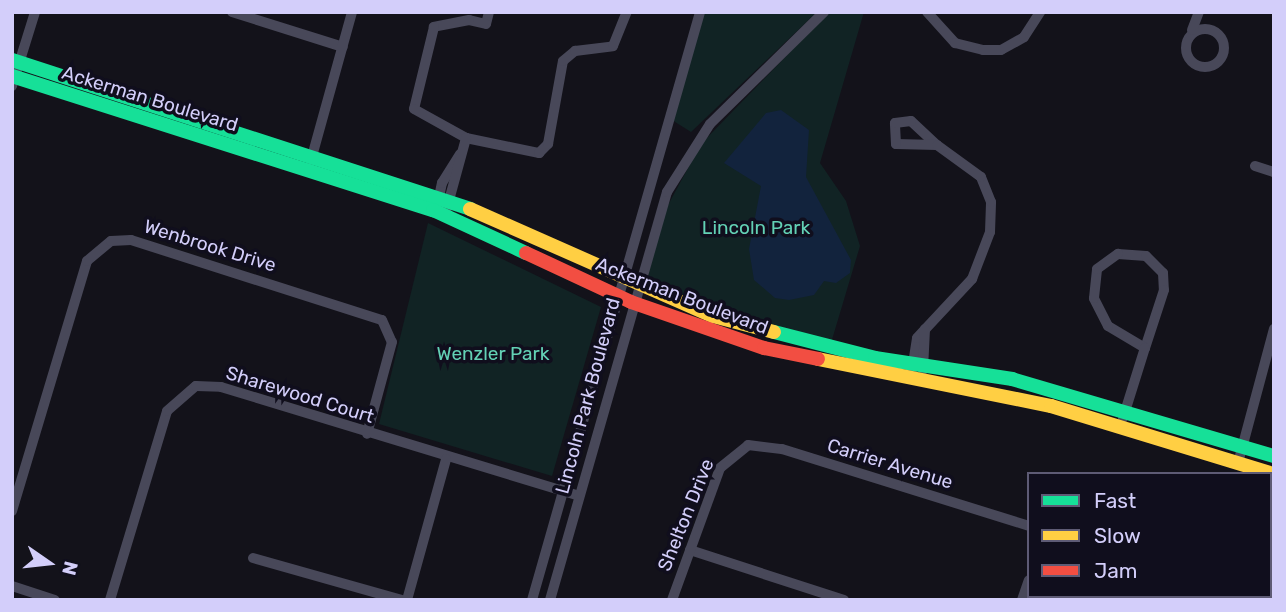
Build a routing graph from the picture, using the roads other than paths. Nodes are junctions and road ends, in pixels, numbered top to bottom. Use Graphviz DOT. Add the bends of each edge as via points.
graph roads {
  1 [pos="35,12"];
  2 [pos="232,12"];
  3 [pos="352,12"];
  4 [pos="489,12"];
  5 [pos="627,12"];
  6 [pos="700,12"];
  7 [pos="824,12"];
  8 [pos="928,12"];
  9 [pos="1040,12"];
  10 [pos="1199,12"];
  11 [pos="1192,30"];
  12 [pos="343,47"];
  13 [pos="14,72"];
  14 [pos="466,138"];
  15 [pos="937,145"];
  16 [pos="310,161"];
  17 [pos="1255,166"];
  18 [pos="1274,172"];
  19 [pos="445,197"];
  20 [pos="440,213"];
  21 [pos="629,283"];
  22 [pos="624,299"];
  23 [pos="1274,329"];
  24 [pos="1145,348"];
  25 [pos="918,364"];
  26 [pos="915,380"];
  27 [pos="1125,410"];
  28 [pos="1121,425"];
  29 [pos="367,433"];
  30 [pos="1243,446"];
  31 [pos="740,448"];
  32 [pos="1274,456"];
  33 [pos="446,458"];
  34 [pos="1238,463"];
  35 [pos="1267,472"];
  36 [pos="562,491"];
  37 [pos="579,496"];
  38 [pos="12,511"];
  39 [pos="1027,525"];
  40 [pos="690,550"];
  41 [pos="253,558"];
  42 [pos="12,586"];
  43 [pos="55,600"];
  44 [pos="110,600"];
  45 [pos="401,600"];
  46 [pos="407,600"];
  47 [pos="532,600"];
  48 [pos="550,600"];
  49 [pos="673,600"];
  50 [pos="844,600"];
  1 -- 13 [label="street"];
  2 -- 12 [label="street"];
  3 -- 12 [label="street"];
  4 -- 14 [label="street" via="486,24 469,20 434,27 413,102 417,114"];
  5 -- 14 [label="street" via="612,46 575,51 563,61 544,151"];
  6 -- 21 [label="street, Lincoln Park Boulevard"];
  7 -- 21 [label="street, Lincoln Park Boulevard" via="700,137 656,216"];
  8 -- 9 [label="street" via="955,43 983,50 1002,50 1024,37"];
  10 -- 11 [label="street"];
  11 -- 11 [label="street" via="1184,56 1219,65 1225,39"];
  12 -- 16 [label="street"];
  13 -- 16 [label="street, Ackerman Boulevard"];
  14 -- 19 [label="street"];
  15 -- 25 [label="street" via="976,170 992,216 972,279 925,329"];
  16 -- 19 [label="street, Ackerman Boulevard"];
  16 -- 20 [label="street, Ackerman Boulevard"];
  17 -- 18 [label="street"];
  19 -- 20 [label="street"];
  19 -- 21 [label="street, Ackerman Boulevard"];
  20 -- 22 [label="street, Ackerman Boulevard"];
  21 -- 22 [label="street, Lincoln Park Boulevard"];
  21 -- 22 [label="street, Lincoln Park Boulevard"];
  21 -- 25 [label="street, Ackerman Boulevard" via="760,330"];
  22 -- 26 [label="street, Ackerman Boulevard" via="764,348"];
  22 -- 36 [label="street, Lincoln Park Boulevard"];
  22 -- 37 [label="street, Lincoln Park Boulevard"];
  23 -- 30 [label="street"];
  24 -- 24 [label="street" via="1164,290 1163,273 1146,256 1118,254 1097,269 1094,298 1108,326"];
  24 -- 27 [label="street"];
  25 -- 26 [label="street"];
  25 -- 27 [label="street, Ackerman Boulevard" via="1012,379"];
  26 -- 28 [label="street, Ackerman Boulevard"];
  27 -- 28 [label="street"];
  27 -- 30 [label="street, Ackerman Boulevard"];
  28 -- 34 [label="street, Ackerman Boulevard"];
  29 -- 33 [label="street, Sharewood Court"];
  29 -- 38 [label="street, Wenbrook Drive" via="392,342 382,320 131,240 111,241 87,261"];
  29 -- 44 [label="street, Sharewood Court" via="221,387 183,391 167,411"];
  30 -- 32 [label="street, Ackerman Boulevard"];
  30 -- 34 [label="street"];
  31 -- 39 [label="street, Carrier Avenue" via="766,444"];
  31 -- 40 [label="street, Shelton Drive" via="720,468"];
  33 -- 36 [label="street, Sharewood Court"];
  33 -- 46 [label="street"];
  34 -- 35 [label="street, Ackerman Boulevard"];
  36 -- 37 [label="street, Sharewood Court"];
  36 -- 47 [label="street, Lincoln Park Boulevard"];
  37 -- 48 [label="street, Lincoln Park Boulevard"];
  40 -- 49 [label="street, Shelton Drive"];
  40 -- 50 [label="street"];
  41 -- 45 [label="street"];
  42 -- 43 [label="street"];
}
